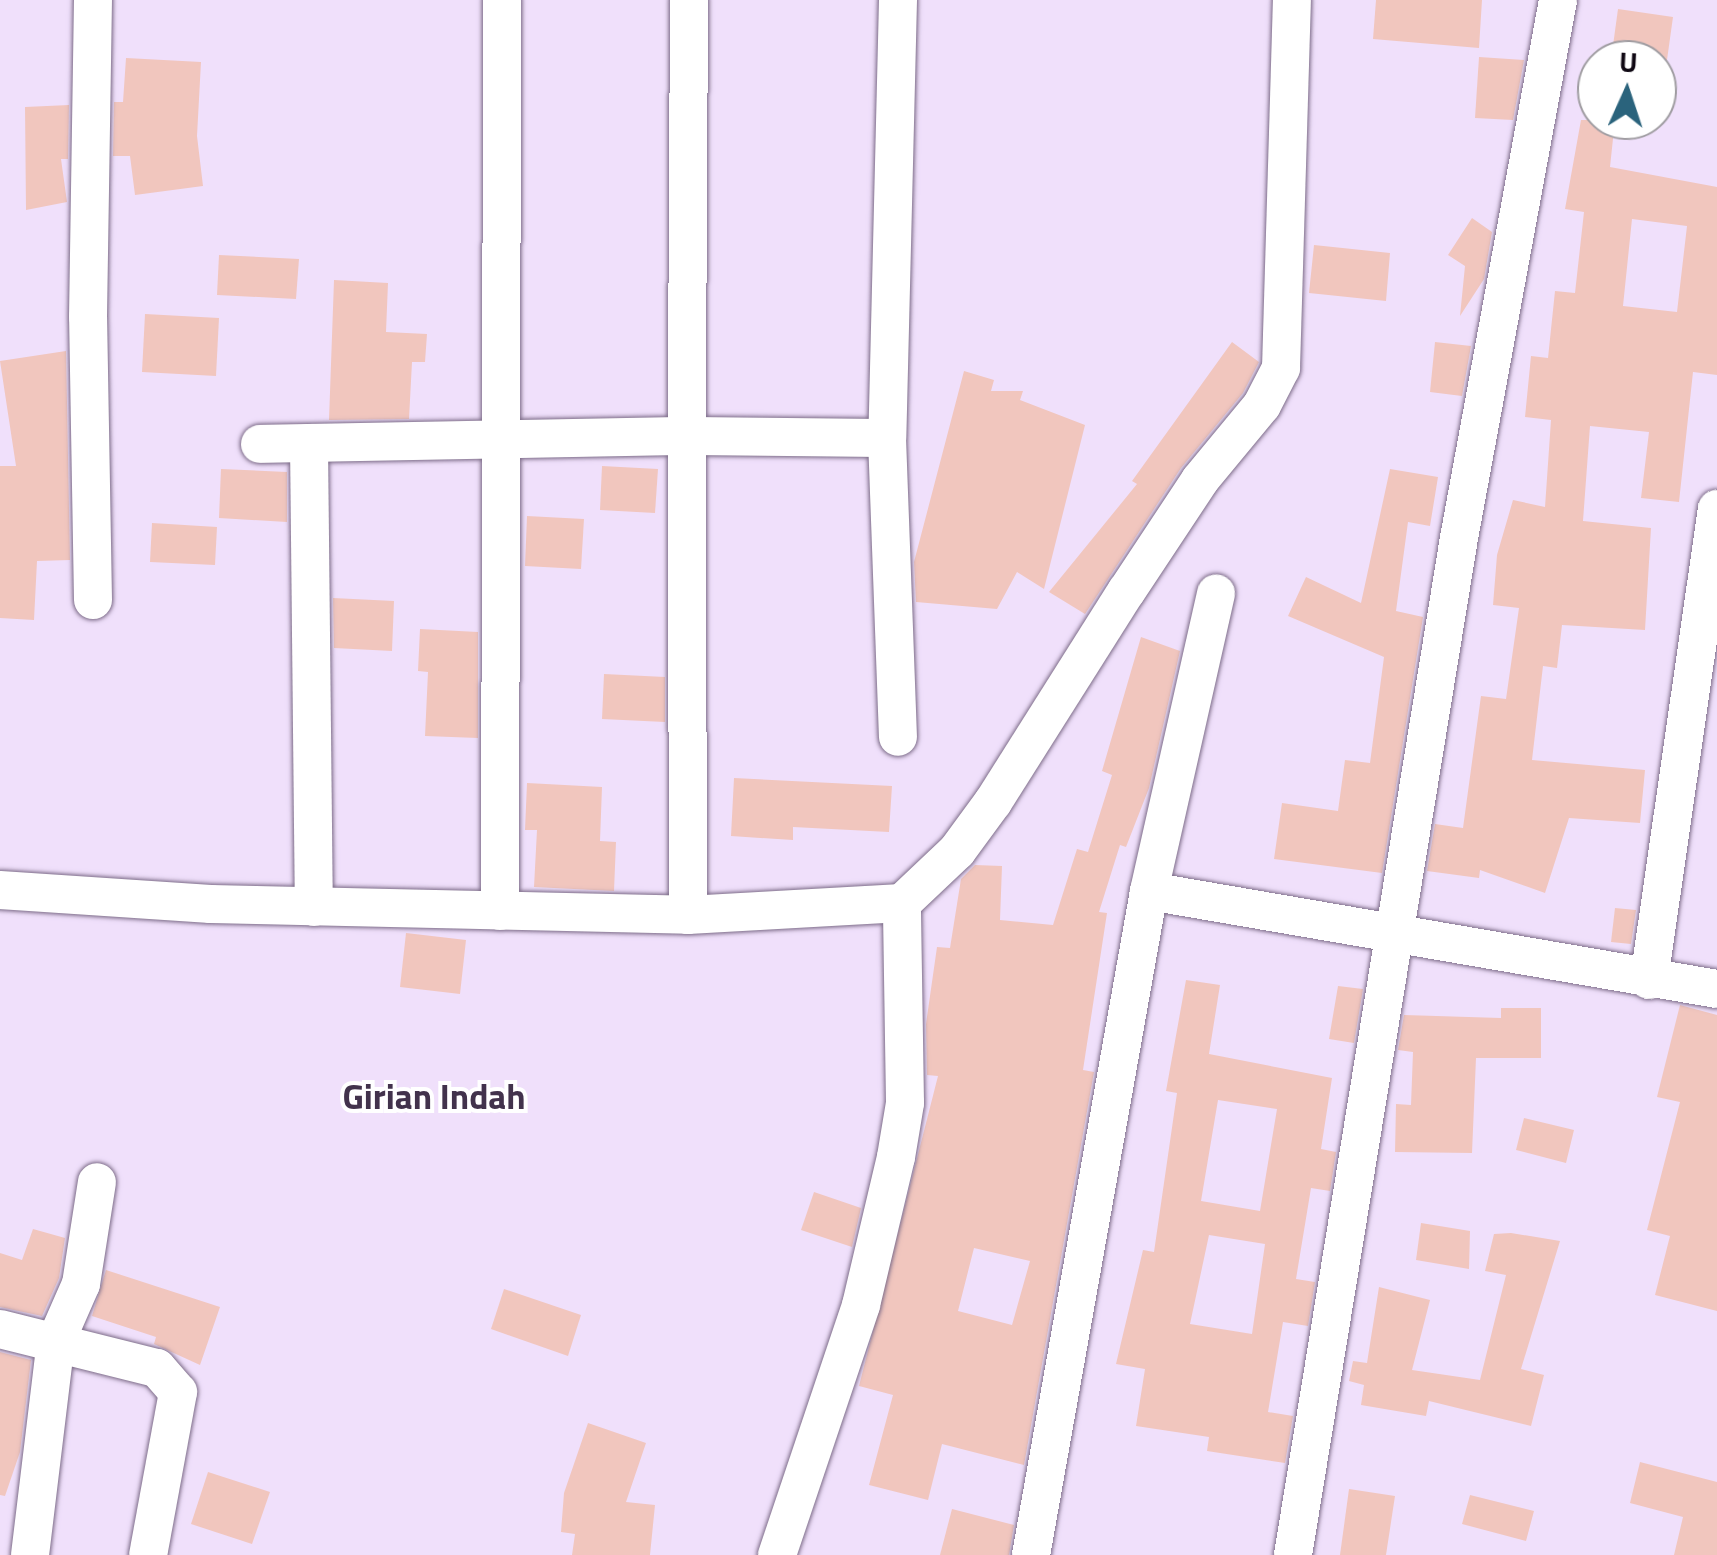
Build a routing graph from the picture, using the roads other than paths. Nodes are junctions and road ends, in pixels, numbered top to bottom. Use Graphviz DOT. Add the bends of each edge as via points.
graph roads {
  1 [pos="93,0"];
  2 [pos="502,0"];
  3 [pos="689,0"];
  4 [pos="898,0"];
  5 [pos="1292,0"];
  6 [pos="1583,0"];
  7 [pos="1556,13"];
  8 [pos="687,436"];
  9 [pos="500,438"];
  10 [pos="887,438"];
  11 [pos="260,444"];
  12 [pos="310,444"];
  13 [pos="1717,510"];
  14 [pos="1216,593"];
  15 [pos="93,600"];
  16 [pos="898,737"];
  17 [pos="0,890"];
  18 [pos="1149,891"];
  19 [pos="902,904"];
  20 [pos="314,907"];
  21 [pos="500,910"];
  22 [pos="688,915"];
  23 [pos="1395,933"];
  24 [pos="1649,980"];
  25 [pos="1717,989"];
  26 [pos="97,1182"];
  27 [pos="0,1329"];
  28 [pos="56,1341"];
  29 [pos="30,1555"];
  30 [pos="148,1555"];
  31 [pos="777,1555"];
  32 [pos="1031,1555"];
  33 [pos="1293,1555"];
  1 -- 15 [label="street"];
  2 -- 9 [label="street"];
  3 -- 8 [label="street"];
  4 -- 10 [label="street"];
  5 -- 19 [label="street" via="1281,368 1262,405 1200,480 993,802 957,851"];
  6 -- 7 [label="street"];
  7 -- 23 [label="street"];
  8 -- 9 [label="street"];
  8 -- 10 [label="street"];
  8 -- 22 [label="street"];
  9 -- 12 [label="street"];
  9 -- 21 [label="street"];
  10 -- 16 [label="street"];
  11 -- 12 [label="street"];
  12 -- 20 [label="street"];
  13 -- 24 [label="street"];
  14 -- 18 [label="street"];
  17 -- 20 [label="street"];
  18 -- 23 [label="street"];
  18 -- 32 [label="street"];
  19 -- 22 [label="street"];
  19 -- 31 [label="street" via="904,1103 896,1157 862,1305"];
  20 -- 21 [label="street"];
  21 -- 22 [label="street"];
  23 -- 24 [label="street"];
  23 -- 33 [label="street"];
  24 -- 25 [label="street"];
  26 -- 28 [label="street" via="80,1284"];
  27 -- 28 [label="street"];
  28 -- 29 [label="street"];
  28 -- 30 [label="street" via="157,1368 178,1392"];
}
